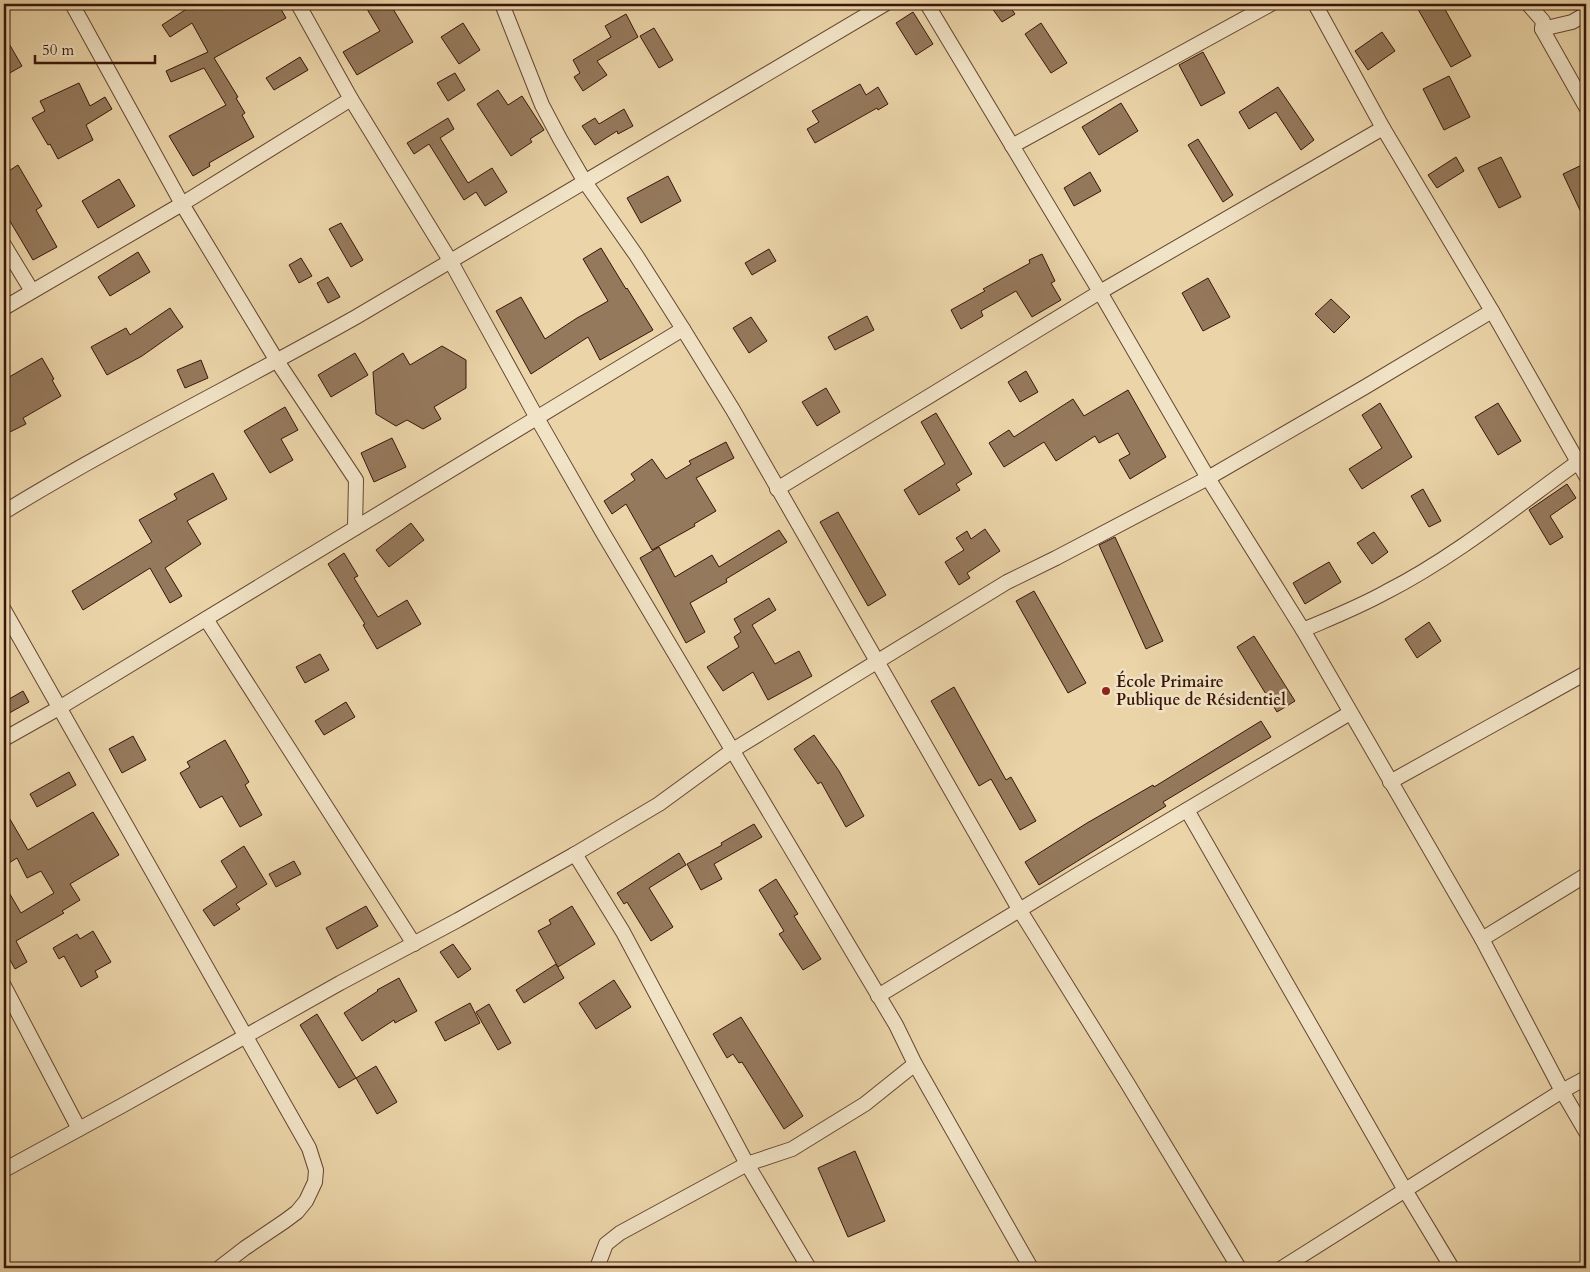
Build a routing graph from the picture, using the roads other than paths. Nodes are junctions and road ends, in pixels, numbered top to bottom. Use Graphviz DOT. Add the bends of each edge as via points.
graph roads {
  1 [pos="72,4"];
  2 [pos="298,4"];
  3 [pos="885,4"];
  4 [pos="927,4"];
  5 [pos="1270,4"];
  6 [pos="1316,4"];
  7 [pos="1528,4"];
  8 [pos="506,5"];
  9 [pos="1586,14"];
  10 [pos="1542,29"];
  11 [pos="351,99"];
  12 [pos="1586,107"];
  13 [pos="1383,128"];
  14 [pos="1012,146"];
  15 [pos="586,182"];
  16 [pos="182,204"];
  17 [pos="4,245"];
  18 [pos="451,262"];
  19 [pos="32,291"];
  20 [pos="1100,292"];
  21 [pos="4,308"];
  22 [pos="1492,310"];
  23 [pos="683,329"];
  24 [pos="277,362"];
  25 [pos="537,418"];
  26 [pos="1578,462"];
  27 [pos="1586,476"];
  28 [pos="1208,478"];
  29 [pos="777,488"];
  30 [pos="4,512"];
  31 [pos="355,528"];
  32 [pos="4,610"];
  33 [pos="206,619"];
  34 [pos="1303,630"];
  35 [pos="877,660"];
  36 [pos="1586,673"];
  37 [pos="59,708"];
  38 [pos="1350,713"];
  39 [pos="4,739"];
  40 [pos="733,750"];
  41 [pos="1390,782"];
  42 [pos="1187,810"];
  43 [pos="575,854"];
  44 [pos="1586,875"];
  45 [pos="1019,909"];
  46 [pos="1482,939"];
  47 [pos="414,944"];
  48 [pos="4,986"];
  49 [pos="878,996"];
  50 [pos="245,1035"];
  51 [pos="914,1064"];
  52 [pos="1586,1078"];
  53 [pos="1562,1091"];
  54 [pos="79,1129"];
  55 [pos="1586,1132"];
  56 [pos="747,1164"];
  57 [pos="4,1170"];
  58 [pos="1405,1190"];
  59 [pos="219,1268"];
  60 [pos="600,1268"];
  61 [pos="808,1268"];
  62 [pos="1031,1268"];
  63 [pos="1239,1268"];
  64 [pos="1282,1268"];
  65 [pos="1452,1268"];
  1 -- 16 [label="street"];
  2 -- 11 [label="street"];
  3 -- 15 [label="street"];
  4 -- 14 [label="street"];
  5 -- 14 [label="street"];
  6 -- 13 [label="street"];
  7 -- 10 [label="street" via="1543,21"];
  8 -- 15 [label="street" via="542,105"];
  9 -- 10 [label="street" via="1572,22"];
  10 -- 12 [label="street"];
  11 -- 16 [label="street"];
  11 -- 18 [label="street"];
  13 -- 20 [label="street"];
  13 -- 22 [label="street"];
  14 -- 20 [label="street"];
  15 -- 18 [label="street"];
  15 -- 23 [label="street"];
  16 -- 19 [label="street"];
  16 -- 24 [label="street"];
  17 -- 19 [label="street"];
  18 -- 24 [label="street"];
  18 -- 25 [label="street"];
  19 -- 21 [label="street"];
  20 -- 28 [label="street"];
  20 -- 29 [label="street"];
  22 -- 26 [label="street"];
  22 -- 28 [label="street"];
  23 -- 25 [label="street"];
  23 -- 29 [label="street"];
  24 -- 30 [label="street" via="119,444"];
  24 -- 31 [label="street" via="356,480"];
  25 -- 31 [label="street"];
  25 -- 40 [label="street"];
  26 -- 27 [label="street"];
  26 -- 34 [label="street" via="1478,534 1388,592"];
  28 -- 34 [label="street"];
  28 -- 35 [label="street" via="1007,582"];
  29 -- 35 [label="street"];
  31 -- 33 [label="street"];
  32 -- 37 [label="street"];
  33 -- 37 [label="street"];
  33 -- 47 [label="street"];
  34 -- 38 [label="street"];
  35 -- 40 [label="street"];
  35 -- 45 [label="street"];
  36 -- 41 [label="street"];
  37 -- 39 [label="street"];
  37 -- 50 [label="street"];
  38 -- 41 [label="street"];
  38 -- 42 [label="street"];
  40 -- 43 [label="street" via="659,804"];
  40 -- 49 [label="street"];
  41 -- 46 [label="street"];
  42 -- 45 [label="street"];
  42 -- 58 [label="street"];
  43 -- 47 [label="street"];
  43 -- 56 [label="street" via="623,932"];
  44 -- 46 [label="street"];
  45 -- 49 [label="street"];
  45 -- 63 [label="street"];
  46 -- 53 [label="street"];
  47 -- 50 [label="street"];
  48 -- 54 [label="street"];
  49 -- 51 [label="street"];
  50 -- 54 [label="street"];
  50 -- 59 [label="street" via="309,1148 316,1170 315,1182 306,1201 296,1212"];
  51 -- 56 [label="street" via="865,1104 792,1149"];
  51 -- 62 [label="street"];
  52 -- 53 [label="street"];
  53 -- 55 [label="street"];
  53 -- 58 [label="street"];
  54 -- 57 [label="street"];
  56 -- 60 [label="street" via="620,1233 606,1244 598,1264"];
  56 -- 61 [label="street"];
  58 -- 64 [label="street"];
  58 -- 65 [label="street"];
}
